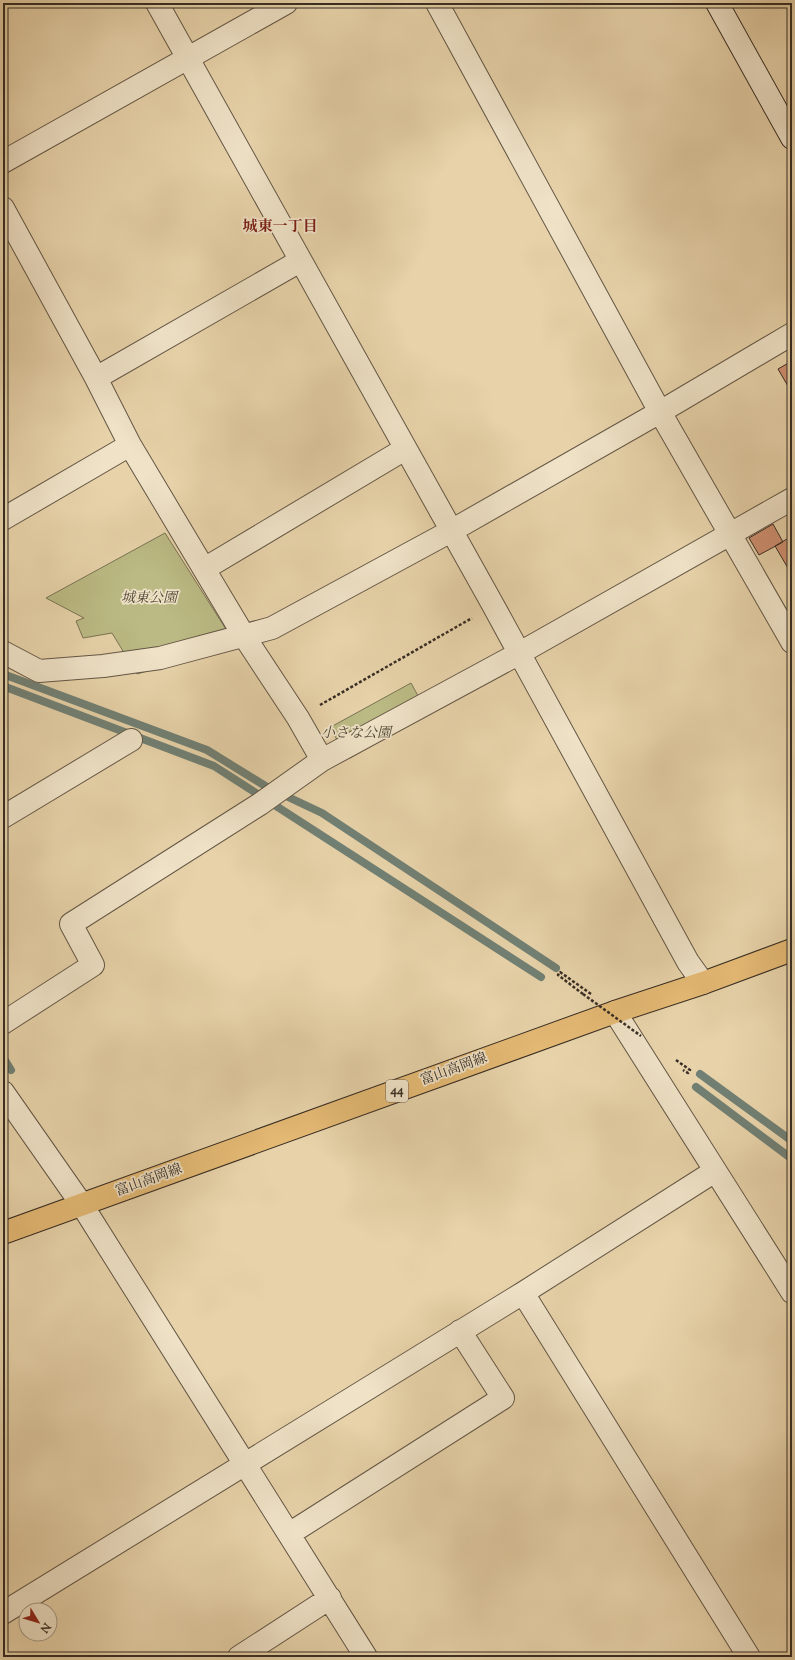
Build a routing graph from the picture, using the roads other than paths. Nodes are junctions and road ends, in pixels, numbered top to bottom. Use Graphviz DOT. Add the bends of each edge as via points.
graph roads {
  1 [pos="157,3"];
  2 [pos="286,3"];
  3 [pos="437,3"];
  4 [pos="717,3"];
  5 [pos="188,59"];
  6 [pos="792,138"];
  7 [pos="3,162"];
  8 [pos="3,208"];
  9 [pos="300,261"];
  10 [pos="792,334"];
  11 [pos="96,378"];
  12 [pos="660,412"];
  13 [pos="130,445"];
  14 [pos="405,449"];
  15 [pos="792,499"];
  16 [pos="3,519"];
  17 [pos="451,531"];
  18 [pos="731,534"];
  19 [pos="204,569"];
  20 [pos="244,636"];
  21 [pos="792,642"];
  22 [pos="3,652"];
  23 [pos="518,654"];
  24 [pos="131,740"];
  25 [pos="322,760"];
  26 [pos="3,817"];
  27 [pos="792,950"];
  28 [pos="703,983"];
  29 [pos="615,1012"];
  30 [pos="3,1022"];
  31 [pos="3,1092"];
  32 [pos="715,1171"];
  33 [pos="82,1205"];
  34 [pos="3,1233"];
  35 [pos="792,1292"];
  36 [pos="523,1293"];
  37 [pos="460,1331"];
  38 [pos="244,1463"];
  39 [pos="289,1534"];
  40 [pos="330,1598"];
  41 [pos="3,1613"];
  42 [pos="239,1657"];
  43 [pos="366,1657"];
  44 [pos="749,1657"];
  1 -- 5 [label="street"];
  2 -- 5 [label="street"];
  3 -- 12 [label="street"];
  4 -- 6 [label="street"];
  5 -- 7 [label="street"];
  5 -- 9 [label="street"];
  8 -- 11 [label="street"];
  9 -- 11 [label="street"];
  9 -- 14 [label="street"];
  10 -- 12 [label="street"];
  11 -- 13 [label="street"];
  12 -- 17 [label="street"];
  12 -- 18 [label="street"];
  13 -- 16 [label="street"];
  13 -- 19 [label="street"];
  14 -- 17 [label="street"];
  14 -- 19 [label="street"];
  15 -- 18 [label="street"];
  17 -- 20 [label="street" via="272,628"];
  17 -- 23 [label="street"];
  18 -- 21 [label="street"];
  18 -- 23 [label="street"];
  19 -- 20 [label="street"];
  20 -- 22 [label="street" via="160,658 39,671"];
  20 -- 25 [label="street" via="298,718"];
  23 -- 25 [label="street"];
  23 -- 28 [label="street" via="688,962"];
  24 -- 26 [label="street"];
  25 -- 30 [label="street" via="260,804 72,924 93,965"];
  27 -- 28 [label="main road, 富山高岡線 / 44"];
  28 -- 29 [label="main road, 富山高岡線 / 44"];
  29 -- 32 [label="street"];
  29 -- 33 [label="main road, 富山高岡線 / 44"];
  31 -- 33 [label="street"];
  32 -- 35 [label="street"];
  32 -- 36 [label="street"];
  33 -- 34 [label="main road, 富山高岡線 / 44"];
  33 -- 38 [label="street"];
  36 -- 37 [label="street"];
  36 -- 44 [label="street"];
  37 -- 38 [label="street"];
  37 -- 39 [label="street" via="503,1398"];
  38 -- 39 [label="street"];
  38 -- 41 [label="street"];
  39 -- 40 [label="street"];
  40 -- 42 [label="street"];
  40 -- 43 [label="street"];
}
